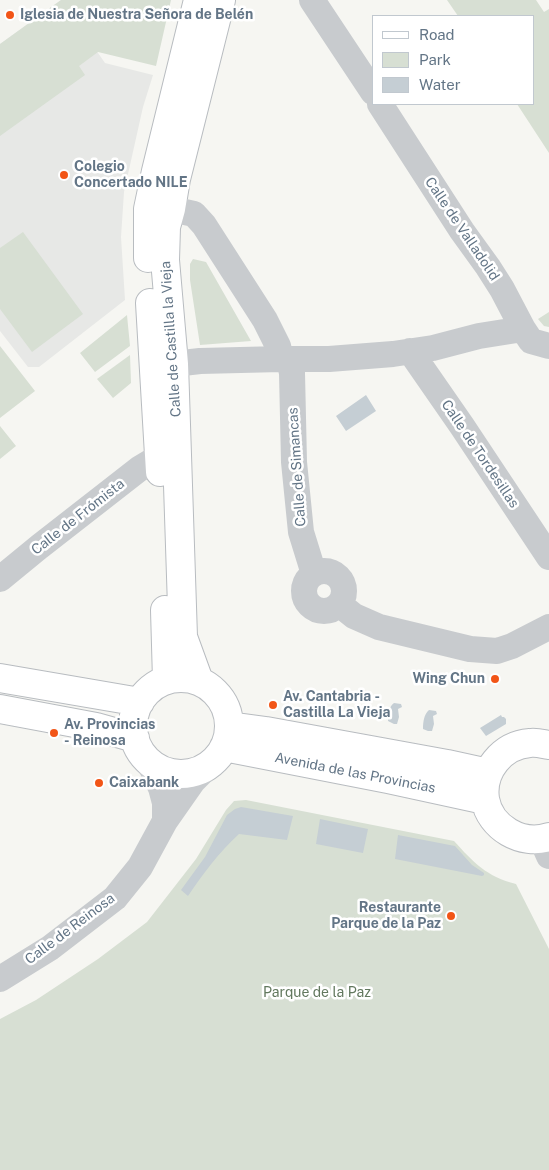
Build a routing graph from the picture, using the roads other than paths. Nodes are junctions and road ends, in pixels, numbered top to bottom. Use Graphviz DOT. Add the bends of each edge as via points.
graph roads {
  1 [pos="198,0"];
  2 [pos="221,0"];
  3 [pos="312,0"];
  4 [pos="372,90"];
  5 [pos="381,105"];
  6 [pos="171,208"];
  7 [pos="523,329"];
  8 [pos="549,346"];
  9 [pos="410,351"];
  10 [pos="285,359"];
  11 [pos="174,364"];
  12 [pos="159,457"];
  13 [pos="549,557"];
  14 [pos="0,579"];
  15 [pos="549,627"];
  16 [pos="0,678"];
  17 [pos="167,680"];
  18 [pos="200,682"];
  19 [pos="140,702"];
  20 [pos="0,709"];
  21 [pos="135,738"];
  22 [pos="549,745"];
  23 [pos="220,746"];
  24 [pos="150,762"];
  25 [pos="488,774"];
  26 [pos="485,800"];
  27 [pos="165,821"];
  28 [pos="547,844"];
  29 [pos="0,979"];
  1 -- 12 [label="main road, Calle de Castilla la Vieja" via="148,209"];
  2 -- 6 [label="main road, Calle de Castilla la Vieja"];
  3 -- 4 [label="street"];
  5 -- 7 [label="street, Calle de Valladolid" via="502,289"];
  6 -- 10 [label="street, Calle de Simancas" via="194,214 204,225 265,320"];
  6 -- 11 [label="main road, Calle de Castilla la Vieja" via="166,228 165,260"];
  7 -- 8 [label="street, Calle de Valladolid" via="532,340"];
  7 -- 9 [label="street"];
  9 -- 10 [label="street" via="329,359"];
  9 -- 13 [label="street, Calle de Tordesillas"];
  10 -- 11 [label="street"];
  10 -- 15 [label="street, Calle de Simancas" via="292,373 294,462 301,532 314,574 330,572 342,583 344,594 339,604 354,616 379,627 470,649 497,651"];
  11 -- 18 [label="main road, Calle de Castilla la Vieja" via="183,637"];
  12 -- 14 [label="street, Calle de Frómista" via="139,469"];
  12 -- 17 [label="main road, Calle de Castilla la Vieja"];
  16 -- 19 [label="main road"];
  17 -- 18 [label="main road" via="183,678"];
  17 -- 19 [label="main road" via="151,688"];
  18 -- 23 [label="main road" via="221,699 227,712"];
  19 -- 21 [label="main road" via="133,725"];
  20 -- 21 [label="main road" via="96,727"];
  21 -- 24 [label="main road" via="140,751"];
  22 -- 25 [label="main road" via="531,742 513,747 498,758"];
  23 -- 24 [label="main road" via="194,772 178,774"];
  23 -- 25 [label="main road, Avenida de las Provincias" via="255,729"];
  23 -- 26 [label="main road, Avenida de las Provincias"];
  23 -- 27 [label="street, Calle de Reinosa"];
  24 -- 27 [label="street" via="165,803"];
  25 -- 26 [label="main road"];
  26 -- 28 [label="main road" via="490,814 512,835"];
  27 -- 29 [label="street, Calle de Reinosa" via="140,867 115,898 50,948"];
}
